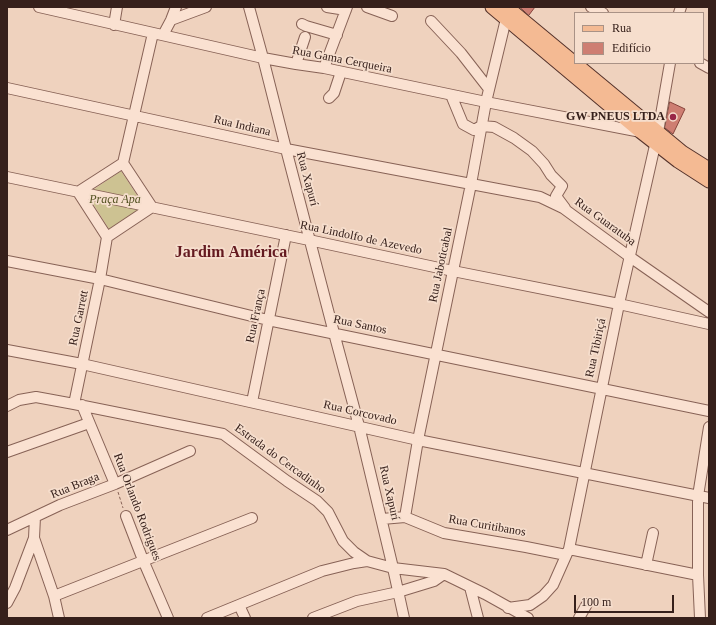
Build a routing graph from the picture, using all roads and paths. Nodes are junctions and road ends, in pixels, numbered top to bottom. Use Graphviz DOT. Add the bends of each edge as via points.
graph roads {
  1 [pos="39,7"];
  2 [pos="117,7"];
  3 [pos="176,7"];
  4 [pos="206,7"];
  5 [pos="249,7"];
  6 [pos="327,7"];
  7 [pos="367,7"];
  8 [pos="492,7"];
  9 [pos="591,7"];
  10 [pos="347,8"];
  11 [pos="56,9"];
  12 [pos="601,12"];
  13 [pos="506,13"];
  14 [pos="392,16"];
  15 [pos="171,20"];
  16 [pos="431,21"];
  17 [pos="302,24"];
  18 [pos="114,25"];
  19 [pos="158,34"];
  20 [pos="337,35"];
  21 [pos="305,37"];
  22 [pos="263,58"];
  23 [pos="296,64"];
  24 [pos="670,64"];
  25 [pos="324,68"];
  26 [pos="341,72"];
  27 [pos="7,88"];
  28 [pos="489,89"];
  29 [pos="451,95"];
  30 [pos="329,98"];
  31 [pos="486,102"];
  32 [pos="134,116"];
  33 [pos="482,126"];
  34 [pos="641,132"];
  35 [pos="656,138"];
  36 [pos="286,149"];
  37 [pos="123,163"];
  38 [pos="709,169"];
  39 [pos="7,177"];
  40 [pos="709,181"];
  41 [pos="472,184"];
  42 [pos="78,192"];
  43 [pos="152,207"];
  44 [pos="567,211"];
  45 [pos="286,235"];
  46 [pos="107,237"];
  47 [pos="309,240"];
  48 [pos="630,257"];
  49 [pos="7,261"];
  50 [pos="453,271"];
  51 [pos="100,279"];
  52 [pos="619,304"];
  53 [pos="709,312"];
  54 [pos="268,320"];
  55 [pos="709,324"];
  56 [pos="334,333"];
  57 [pos="7,350"];
  58 [pos="436,354"];
  59 [pos="82,364"];
  60 [pos="601,389"];
  61 [pos="252,402"];
  62 [pos="78,404"];
  63 [pos="7,406"];
  64 [pos="709,411"];
  65 [pos="89,423"];
  66 [pos="359,426"];
  67 [pos="709,427"];
  68 [pos="418,440"];
  69 [pos="190,451"];
  70 [pos="7,452"];
  71 [pos="584,473"];
  72 [pos="115,484"];
  73 [pos="698,496"];
  74 [pos="709,498"];
  75 [pos="126,516"];
  76 [pos="36,517"];
  77 [pos="405,517"];
  78 [pos="252,518"];
  79 [pos="382,519"];
  80 [pos="7,530"];
  81 [pos="653,533"];
  82 [pos="34,538"];
  83 [pos="567,552"];
  84 [pos="143,560"];
  85 [pos="367,561"];
  86 [pos="646,565"];
  87 [pos="393,568"];
  88 [pos="444,574"];
  89 [pos="698,575"];
  90 [pos="470,587"];
  91 [pos="398,592"];
  92 [pos="54,596"];
  93 [pos="7,603"];
  94 [pos="587,604"];
  95 [pos="239,605"];
  96 [pos="508,608"];
  97 [pos="58,618"];
  98 [pos="168,618"];
  99 [pos="207,618"];
  100 [pos="244,618"];
  101 [pos="313,618"];
  102 [pos="404,618"];
  103 [pos="478,618"];
  104 [pos="528,618"];
  105 [pos="579,618"];
  106 [pos="700,618"];
  1 -- 11 [label="street, Rua Gama Cerqueira"];
  2 -- 18 [label="street"];
  3 -- 15 [label="street"];
  4 -- 15 [label="street"];
  5 -- 22 [label="street, Rua Xapurí"];
  6 -- 10 [label="street"];
  7 -- 14 [label="street"];
  8 -- 13 [label="main road"];
  9 -- 12 [label="street"];
  10 -- 20 [label="street"];
  11 -- 18 [label="street, Rua Gama Cerqueira"];
  13 -- 28 [label="street, Rua Jaboticabal"];
  13 -- 34 [label="main road"];
  13 -- 35 [label="main road"];
  15 -- 19 [label="street"];
  16 -- 28 [label="street" via="461,53"];
  17 -- 20 [label="street"];
  18 -- 19 [label="street, Rua Gama Cerqueira"];
  19 -- 22 [label="street, Rua Gama Cerqueira"];
  19 -- 32 [label="street"];
  20 -- 25 [label="street"];
  21 -- 23 [label="street"];
  22 -- 23 [label="street, Rua Gama Cerqueira"];
  22 -- 36 [label="street, Rua Xapurí"];
  23 -- 25 [label="street, Rua Gama Cerqueira"];
  24 -- 35 [label="street, Rua Tibiriçá"];
  25 -- 26 [label="street, Rua Gama Cerqueira"];
  26 -- 29 [label="street, Rua Gama Cerqueira"];
  26 -- 30 [label="street" via="334,93"];
  27 -- 32 [label="street, Rua Indiana"];
  28 -- 31 [label="street, Rua Jaboticabal"];
  29 -- 31 [label="street, Rua Gama Cerqueira"];
  29 -- 33 [label="street" via="463,124 474,130"];
  31 -- 33 [label="street, Rua Jaboticabal"];
  31 -- 34 [label="street, Rua Gama Cerqueira"];
  32 -- 36 [label="street, Rua Indiana"];
  32 -- 37 [label="street"];
  33 -- 41 [label="street, Rua Jaboticabal"];
  33 -- 44 [label="street" via="494,127 514,138 544,164 562,186 556,196"];
  34 -- 35 [label="main road"];
  35 -- 38 [label="main road"];
  35 -- 40 [label="main road" via="678,162"];
  35 -- 48 [label="street, Rua Tibiriçá"];
  36 -- 41 [label="street, Rua Indiana"];
  36 -- 47 [label="street, Rua Xapurí"];
  37 -- 42 [label="street"];
  37 -- 43 [label="street"];
  39 -- 42 [label="street, Rua Lindolfo de Azevedo"];
  41 -- 44 [label="street, Rua Guaratuba" via="540,197"];
  41 -- 50 [label="street, Rua Jaboticabal"];
  42 -- 43 [label="street, Rua Lindolfo de Azevedo"];
  42 -- 46 [label="street"];
  43 -- 45 [label="street, Rua Lindolfo de Azevedo"];
  43 -- 46 [label="street"];
  44 -- 48 [label="street, Rua Guaratuba"];
  45 -- 47 [label="street, Rua Lindolfo de Azevedo"];
  45 -- 54 [label="street, Rua França"];
  46 -- 51 [label="street, Rua Garrett"];
  47 -- 50 [label="street, Rua Lindolfo de Azevedo"];
  47 -- 56 [label="street, Rua Xapurí"];
  48 -- 52 [label="street, Rua Tibiriçá"];
  48 -- 53 [label="street, Rua Guaratuba"];
  49 -- 51 [label="street, Rua Santos"];
  50 -- 52 [label="street, Rua Lindolfo de Azevedo"];
  50 -- 58 [label="street, Rua Jaboticabal"];
  51 -- 54 [label="street, Rua Santos"];
  51 -- 59 [label="street, Rua Garrett"];
  52 -- 55 [label="street, Rua Lindolfo de Azevedo"];
  52 -- 60 [label="street, Rua Tibiriçá"];
  54 -- 56 [label="street, Rua Santos"];
  54 -- 61 [label="street, Rua França"];
  56 -- 58 [label="street, Rua Santos"];
  56 -- 66 [label="street, Rua Xapurí"];
  57 -- 59 [label="street, Rua Corcovado"];
  58 -- 60 [label="street, Rua Santos"];
  58 -- 68 [label="street, Rua Jaboticabal"];
  59 -- 61 [label="street, Rua Corcovado"];
  59 -- 62 [label="street, Rua Garrett"];
  60 -- 64 [label="street, Rua Santos"];
  60 -- 71 [label="street, Rua Tibiriçá"];
  61 -- 66 [label="street, Rua Corcovado"];
  62 -- 63 [label="street, Estrada do Cercadinho" via="36,397 19,400"];
  62 -- 65 [label="street, Rua Orlando Rodrigues"];
  62 -- 85 [label="street, Estrada do Cercadinho" via="223,434 317,501 328,512 343,541"];
  65 -- 70 [label="street"];
  65 -- 72 [label="street, Rua Orlando Rodrigues"];
  66 -- 68 [label="street, Rua Corcovado"];
  66 -- 79 [label="street, Rua Xapurí"];
  67 -- 73 [label="street"];
  68 -- 71 [label="street, Rua Corcovado"];
  68 -- 77 [label="street, Rua Jaboticabal"];
  69 -- 72 [label="street, Rua Braga"];
  71 -- 73 [label="street, Rua Corcovado"];
  71 -- 83 [label="street, Rua Tibiriçá"];
  72 -- 75 [label="path, Rua Orlando Rodrigues"];
  72 -- 76 [label="street, Rua Braga"];
  73 -- 74 [label="street, Rua Corcovado"];
  73 -- 89 [label="street"];
  75 -- 84 [label="street, Rua Orlando Rodrigues"];
  76 -- 80 [label="street, Rua Braga"];
  76 -- 82 [label="street"];
  77 -- 79 [label="street, Rua Curitibanos"];
  77 -- 83 [label="street, Rua Curitibanos" via="444,533"];
  78 -- 84 [label="street"];
  79 -- 87 [label="street, Rua Xapurí"];
  81 -- 86 [label="street"];
  82 -- 92 [label="street"];
  82 -- 93 [label="street"];
  83 -- 86 [label="street, Rua Curitibanos"];
  83 -- 96 [label="street, Rua Tibiriçá" via="553,585 543,596 530,605"];
  84 -- 92 [label="street"];
  84 -- 98 [label="street, Rua Orlando Rodrigues"];
  85 -- 87 [label="street, Estrada do Cercadinho"];
  85 -- 95 [label="street" via="322,571"];
  86 -- 89 [label="street, Rua Curitibanos"];
  87 -- 88 [label="street, Estrada do Cercadinho"];
  87 -- 91 [label="street, Rua Xapurí"];
  88 -- 90 [label="street, Estrada do Cercadinho"];
  88 -- 91 [label="street" via="434,581"];
  89 -- 106 [label="street"];
  90 -- 96 [label="street, Estrada do Cercadinho"];
  90 -- 103 [label="street"];
  91 -- 101 [label="street" via="357,601"];
  91 -- 102 [label="street, Rua Xapurí"];
  92 -- 97 [label="street"];
  94 -- 105 [label="street"];
  95 -- 99 [label="street"];
  95 -- 100 [label="street"];
  96 -- 104 [label="street, Estrada do Cercadinho"];
}
